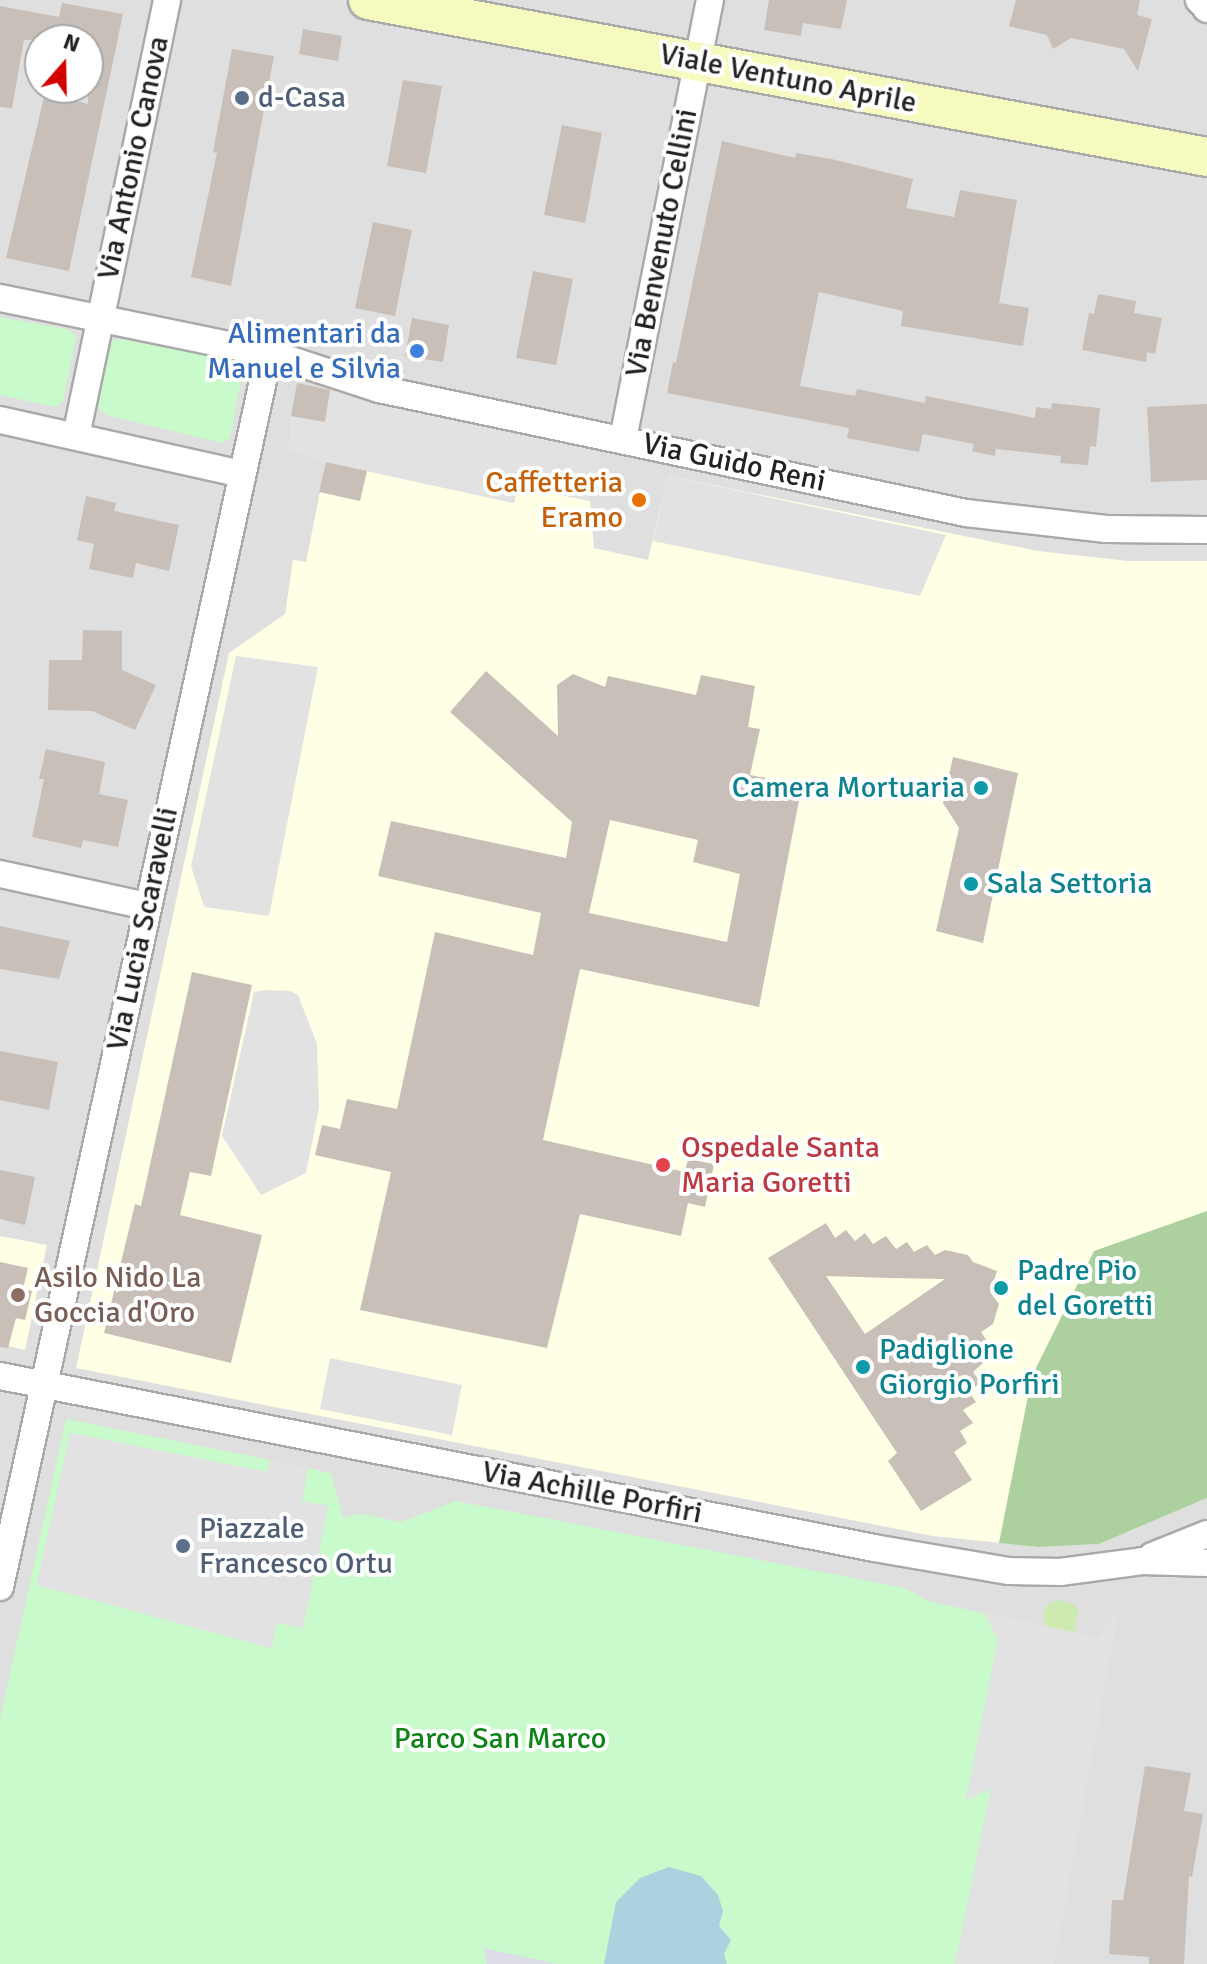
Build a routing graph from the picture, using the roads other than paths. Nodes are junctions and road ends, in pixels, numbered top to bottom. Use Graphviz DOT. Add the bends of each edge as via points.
graph roads {
  1 [pos="167,0"];
  2 [pos="368,0"];
  3 [pos="710,0"];
  4 [pos="1199,0"];
  5 [pos="1207,9"];
  6 [pos="699,62"];
  7 [pos="1207,157"];
  8 [pos="0,298"];
  9 [pos="102,317"];
  10 [pos="269,353"];
  11 [pos="0,420"];
  12 [pos="76,436"];
  13 [pos="623,439"];
  14 [pos="242,474"];
  15 [pos="1207,530"];
  16 [pos="0,874"];
  17 [pos="147,906"];
  18 [pos="0,1376"];
  19 [pos="46,1385"];
  20 [pos="1207,1534"];
  21 [pos="1142,1561"];
  22 [pos="1207,1563"];
  23 [pos="0,1587"];
  1 -- 9 [label="street, Via Antonio Canova"];
  2 -- 6 [label="main road, Viale Ventuno Aprile"];
  3 -- 6 [label="street, Via Benvenuto Cellini"];
  4 -- 5 [label="street"];
  6 -- 7 [label="main road, Viale Ventuno Aprile"];
  6 -- 13 [label="street, Via Benvenuto Cellini"];
  8 -- 9 [label="street, Via Guido Reni"];
  9 -- 10 [label="street, Via Guido Reni"];
  9 -- 12 [label="street, Via Antonio Canova"];
  10 -- 13 [label="street, Via Guido Reni" via="379,389"];
  10 -- 14 [label="street, Via Lucia Scaravelli"];
  11 -- 12 [label="street"];
  12 -- 14 [label="street"];
  13 -- 15 [label="street, Via Guido Reni" via="1010,520 1121,530"];
  14 -- 17 [label="street, Via Lucia Scaravelli"];
  16 -- 17 [label="street"];
  17 -- 19 [label="street, Via Lucia Scaravelli"];
  18 -- 19 [label="street, Via Achille Porfiri"];
  19 -- 21 [label="street, Via Achille Porfiri" via="1009,1571 1060,1572"];
  19 -- 23 [label="street, Via Lucia Scaravelli"];
  20 -- 21 [label="street, Via Achille Porfiri"];
  21 -- 22 [label="street, Via Achille Porfiri"];
}
